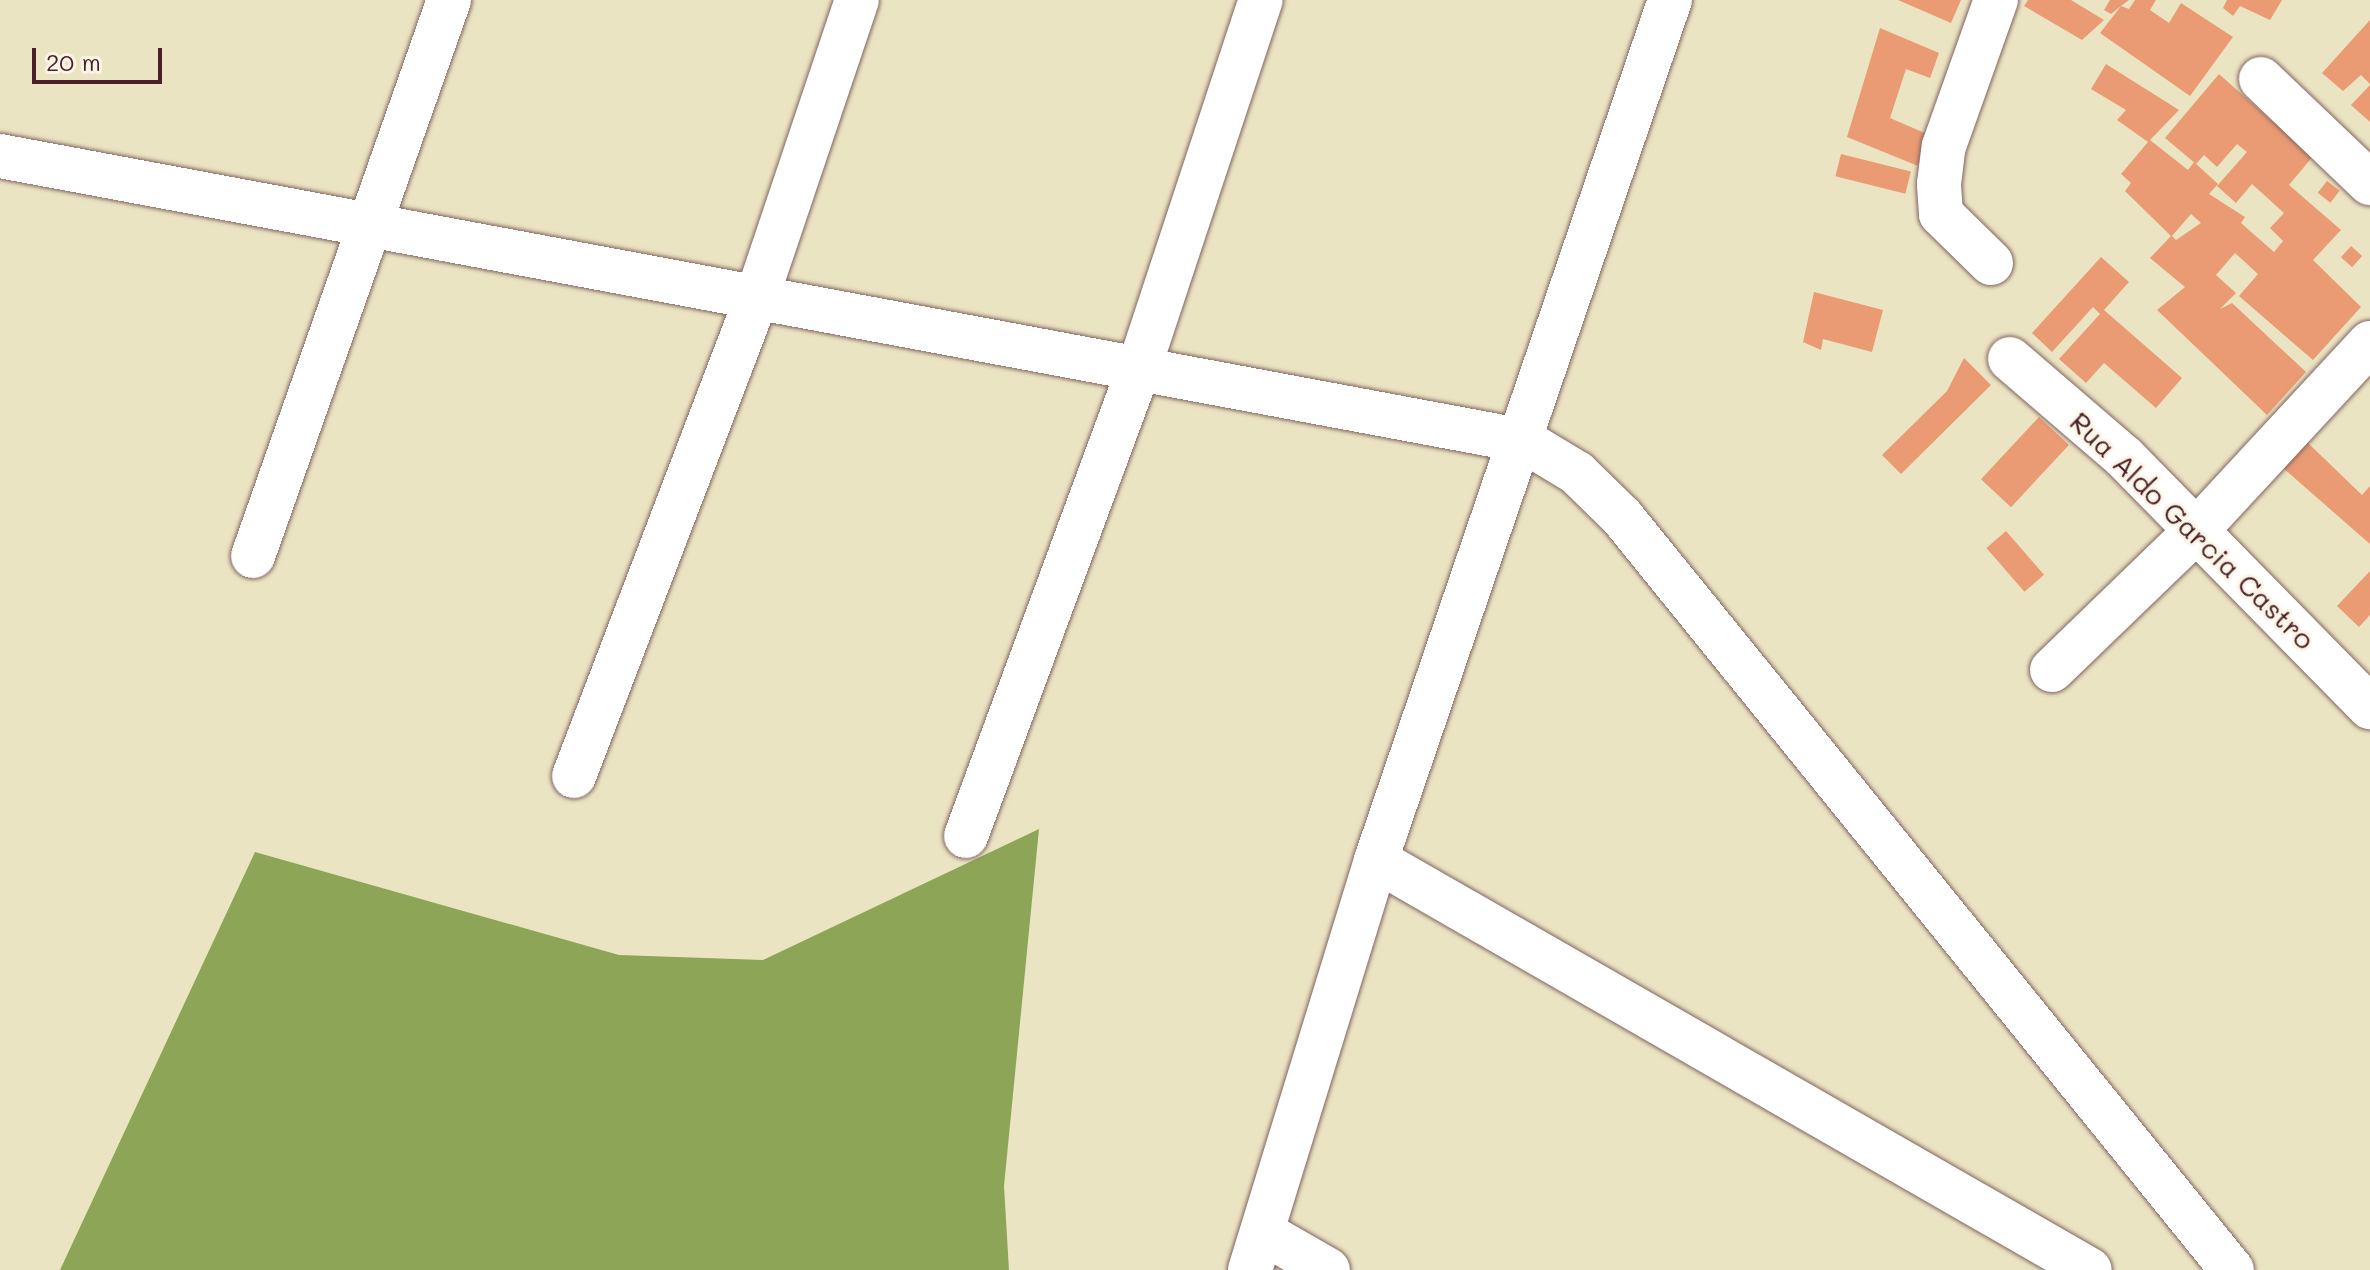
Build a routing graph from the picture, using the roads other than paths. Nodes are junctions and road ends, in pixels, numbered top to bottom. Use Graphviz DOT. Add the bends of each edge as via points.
graph roads {
  1 [pos="449,0"];
  2 [pos="857,0"];
  3 [pos="1261,0"];
  4 [pos="1670,0"];
  5 [pos="1996,0"];
  6 [pos="2261,79"];
  7 [pos="0,156"];
  8 [pos="2370,183"];
  9 [pos="372,226"];
  10 [pos="1991,263"];
  11 [pos="757,297"];
  12 [pos="2370,343"];
  13 [pos="2010,359"];
  14 [pos="1138,371"];
  15 [pos="1524,441"];
  16 [pos="2194,533"];
  17 [pos="253,556"];
  18 [pos="2052,670"];
  19 [pos="2370,707"];
  20 [pos="574,776"];
  21 [pos="966,836"];
  22 [pos="1376,860"];
  23 [pos="1256,1251"];
  24 [pos="1328,1270"];
  25 [pos="2090,1270"];
  26 [pos="2232,1270"];
  1 -- 9 [label="street"];
  2 -- 11 [label="street"];
  3 -- 14 [label="street"];
  4 -- 15 [label="street"];
  5 -- 10 [label="street" via="1944,146 1939,184 1941,214"];
  6 -- 8 [label="street"];
  7 -- 9 [label="street"];
  9 -- 11 [label="street"];
  9 -- 17 [label="street"];
  11 -- 14 [label="street"];
  11 -- 20 [label="street"];
  12 -- 16 [label="street"];
  13 -- 16 [label="street, Rua Aldo Garcia Castro" via="2124,457"];
  14 -- 15 [label="street"];
  14 -- 21 [label="street"];
  15 -- 22 [label="street"];
  15 -- 26 [label="street" via="1577,473 1622,517"];
  16 -- 18 [label="street"];
  16 -- 19 [label="street, Rua Aldo Garcia Castro"];
  22 -- 23 [label="street"];
  22 -- 25 [label="street"];
  23 -- 24 [label="street"];
}
